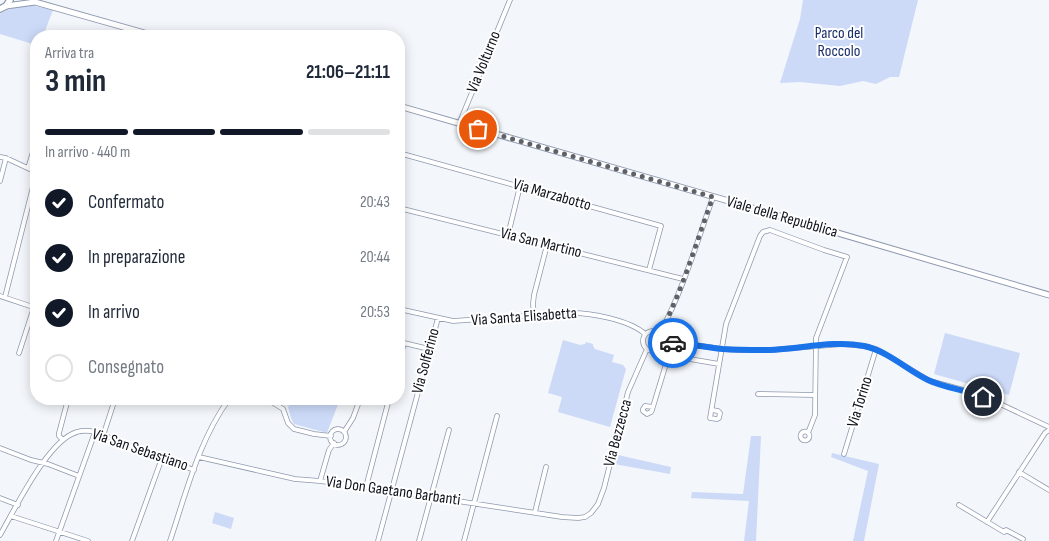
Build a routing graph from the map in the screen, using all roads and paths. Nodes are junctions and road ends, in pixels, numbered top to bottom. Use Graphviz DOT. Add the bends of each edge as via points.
graph roads {
  1 [pos="10,0"];
  2 [pos="510,0"];
  3 [pos="34,1"];
  4 [pos="3,7"];
  5 [pos="134,30"];
  6 [pos="405,108"];
  7 [pos="459,124"];
  8 [pos="405,155"];
  9 [pos="0,157"];
  10 [pos="6,158"];
  11 [pos="30,162"];
  12 [pos="28,168"];
  13 [pos="0,181"];
  14 [pos="520,186"];
  15 [pos="713,197"];
  16 [pos="30,198"];
  17 [pos="405,209"];
  18 [pos="508,235"];
  19 [pos="547,245"];
  20 [pos="648,270"];
  21 [pos="684,278"];
  22 [pos="1049,295"];
  23 [pos="0,296"];
  24 [pos="5,297"];
  25 [pos="30,305"];
  26 [pos="405,310"];
  27 [pos="534,315"];
  28 [pos="438,318"];
  29 [pos="30,321"];
  30 [pos="660,333"];
  31 [pos="645,334"];
  32 [pos="405,343"];
  33 [pos="663,343"];
  34 [pos="815,346"];
  35 [pos="647,349"];
  36 [pos="722,349"];
  37 [pos="876,349"];
  38 [pos="429,350"];
  39 [pos="19,353"];
  40 [pos="719,364"];
  41 [pos="758,394"];
  42 [pos="815,395"];
  43 [pos="66,405"];
  44 [pos="113,405"];
  45 [pos="225,405"];
  46 [pos="277,405"];
  47 [pos="358,405"];
  48 [pos="387,405"];
  49 [pos="653,407"];
  50 [pos="712,410"];
  51 [pos="497,416"];
  52 [pos="1049,428"];
  53 [pos="449,430"];
  54 [pos="95,432"];
  55 [pos="344,432"];
  56 [pos="808,432"];
  57 [pos="103,436"];
  58 [pos="331,436"];
  59 [pos="63,440"];
  60 [pos="334,443"];
  61 [pos="0,448"];
  62 [pos="844,454"];
  63 [pos="162,458"];
  64 [pos="199,458"];
  65 [pos="43,463"];
  66 [pos="546,467"];
  67 [pos="194,470"];
  68 [pos="1019,472"];
  69 [pos="79,476"];
  70 [pos="320,481"];
  71 [pos="366,487"];
  72 [pos="1049,490"];
  73 [pos="391,491"];
  74 [pos="430,496"];
  75 [pos="0,498"];
  76 [pos="473,503"];
  77 [pos="18,505"];
  78 [pos="959,505"];
  79 [pos="535,512"];
  80 [pos="588,515"];
  81 [pos="11,516"];
  82 [pos="987,522"];
  83 [pos="60,532"];
  84 [pos="0,535"];
  85 [pos="1023,539"];
  86 [pos="56,541"];
  87 [pos="88,541"];
  88 [pos="132,541"];
  89 [pos="170,541"];
  90 [pos="378,541"];
  91 [pos="419,541"];
  92 [pos="464,541"];
  1 -- 4 [label="main road"];
  2 -- 7 [label="street, Via Volturno"];
  3 -- 4 [label="street"];
  3 -- 5 [label="street"];
  6 -- 7 [label="street, Viale della Repubblica"];
  7 -- 15 [label="street, Viale della Repubblica"];
  8 -- 14 [label="street, Via Marzabotto"];
  9 -- 10 [label="street"];
  10 -- 12 [label="street"];
  10 -- 13 [label="street"];
  11 -- 12 [label="street"];
  14 -- 18 [label="street"];
  14 -- 20 [label="street, Via Marzabotto" via="661,226"];
  15 -- 21 [label="street"];
  15 -- 22 [label="street, Viale della Repubblica"];
  16 -- 24 [label="street"];
  17 -- 18 [label="street, Via San Martino"];
  18 -- 19 [label="street, Via San Martino"];
  19 -- 20 [label="street, Via San Martino"];
  19 -- 27 [label="street" via="534,295"];
  20 -- 21 [label="street, Via San Martino"];
  21 -- 30 [label="street"];
  23 -- 24 [label="street"];
  24 -- 25 [label="street"];
  26 -- 28 [label="street, Via Santa Elisabetta"];
  27 -- 28 [label="street, Via Santa Elisabetta" via="454,322"];
  27 -- 31 [label="street, Via Santa Elisabetta" via="588,314 631,325"];
  28 -- 38 [label="street, Via Solferino"];
  29 -- 39 [label="street"];
  30 -- 31 [label="street" via="651,331"];
  30 -- 33 [label="street"];
  31 -- 35 [label="street" via="643,340"];
  32 -- 38 [label="street"];
  33 -- 35 [label="street" via="657,351"];
  33 -- 36 [label="street"];
  34 -- 36 [label="street" via="770,350"];
  34 -- 36 [label="street" via="846,257 770,230 760,236 726,324"];
  34 -- 37 [label="street" via="848,344"];
  34 -- 42 [label="street"];
  35 -- 80 [label="street, Via Bezzecca" via="628,392 601,496"];
  36 -- 40 [label="street"];
  37 -- 52 [label="street" via="930,381 971,392"];
  37 -- 62 [label="street, Via Torino"];
  38 -- 73 [label="street, Via Solferino"];
  40 -- 49 [label="street" via="671,358 666,364"];
  40 -- 50 [label="street"];
  41 -- 42 [label="street"];
  42 -- 56 [label="street" via="815,415"];
  43 -- 59 [label="street" via="59,433"];
  44 -- 57 [label="street"];
  45 -- 64 [label="street, Via San Sebastiano"];
  46 -- 58 [label="street" via="283,409 288,423 298,431"];
  47 -- 55 [label="street"];
  48 -- 71 [label="street"];
  51 -- 76 [label="street"];
  52 -- 68 [label="street"];
  53 -- 74 [label="street"];
  54 -- 57 [label="street, Via San Sebastiano"];
  54 -- 59 [label="street, Via San Sebastiano" via="77,432"];
  54 -- 69 [label="street"];
  55 -- 58 [label="street" via="337,429"];
  55 -- 60 [label="street" via="345,441"];
  57 -- 63 [label="street, Via San Sebastiano"];
  58 -- 60 [label="street"];
  59 -- 65 [label="street, Via San Sebastiano"];
  60 -- 70 [label="street"];
  61 -- 65 [label="street"];
  63 -- 67 [label="street, Via San Sebastiano"];
  63 -- 88 [label="street"];
  64 -- 67 [label="street, Via San Sebastiano"];
  64 -- 70 [label="street, Via Don Gaetano Barbanti" via="296,479"];
  65 -- 69 [label="street"];
  65 -- 77 [label="street, Via San Sebastiano"];
  66 -- 79 [label="street"];
  67 -- 89 [label="street"];
  68 -- 72 [label="street"];
  68 -- 82 [label="street"];
  69 -- 83 [label="street"];
  70 -- 71 [label="street, Via Don Gaetano Barbanti"];
  71 -- 73 [label="street, Via Don Gaetano Barbanti"];
  73 -- 74 [label="street, Via Don Gaetano Barbanti"];
  73 -- 90 [label="street, Via Solferino"];
  74 -- 76 [label="street, Via Don Gaetano Barbanti"];
  74 -- 91 [label="street"];
  75 -- 77 [label="street"];
  76 -- 79 [label="street, Via Don Gaetano Barbanti"];
  76 -- 92 [label="street"];
  77 -- 81 [label="street, Via San Sebastiano"];
  78 -- 82 [label="street"];
  79 -- 80 [label="street, Via Don Gaetano Barbanti" via="575,518"];
  81 -- 83 [label="street"];
  81 -- 84 [label="street, Via San Sebastiano"];
  82 -- 85 [label="street"];
  83 -- 86 [label="street"];
  83 -- 87 [label="street"];
}
